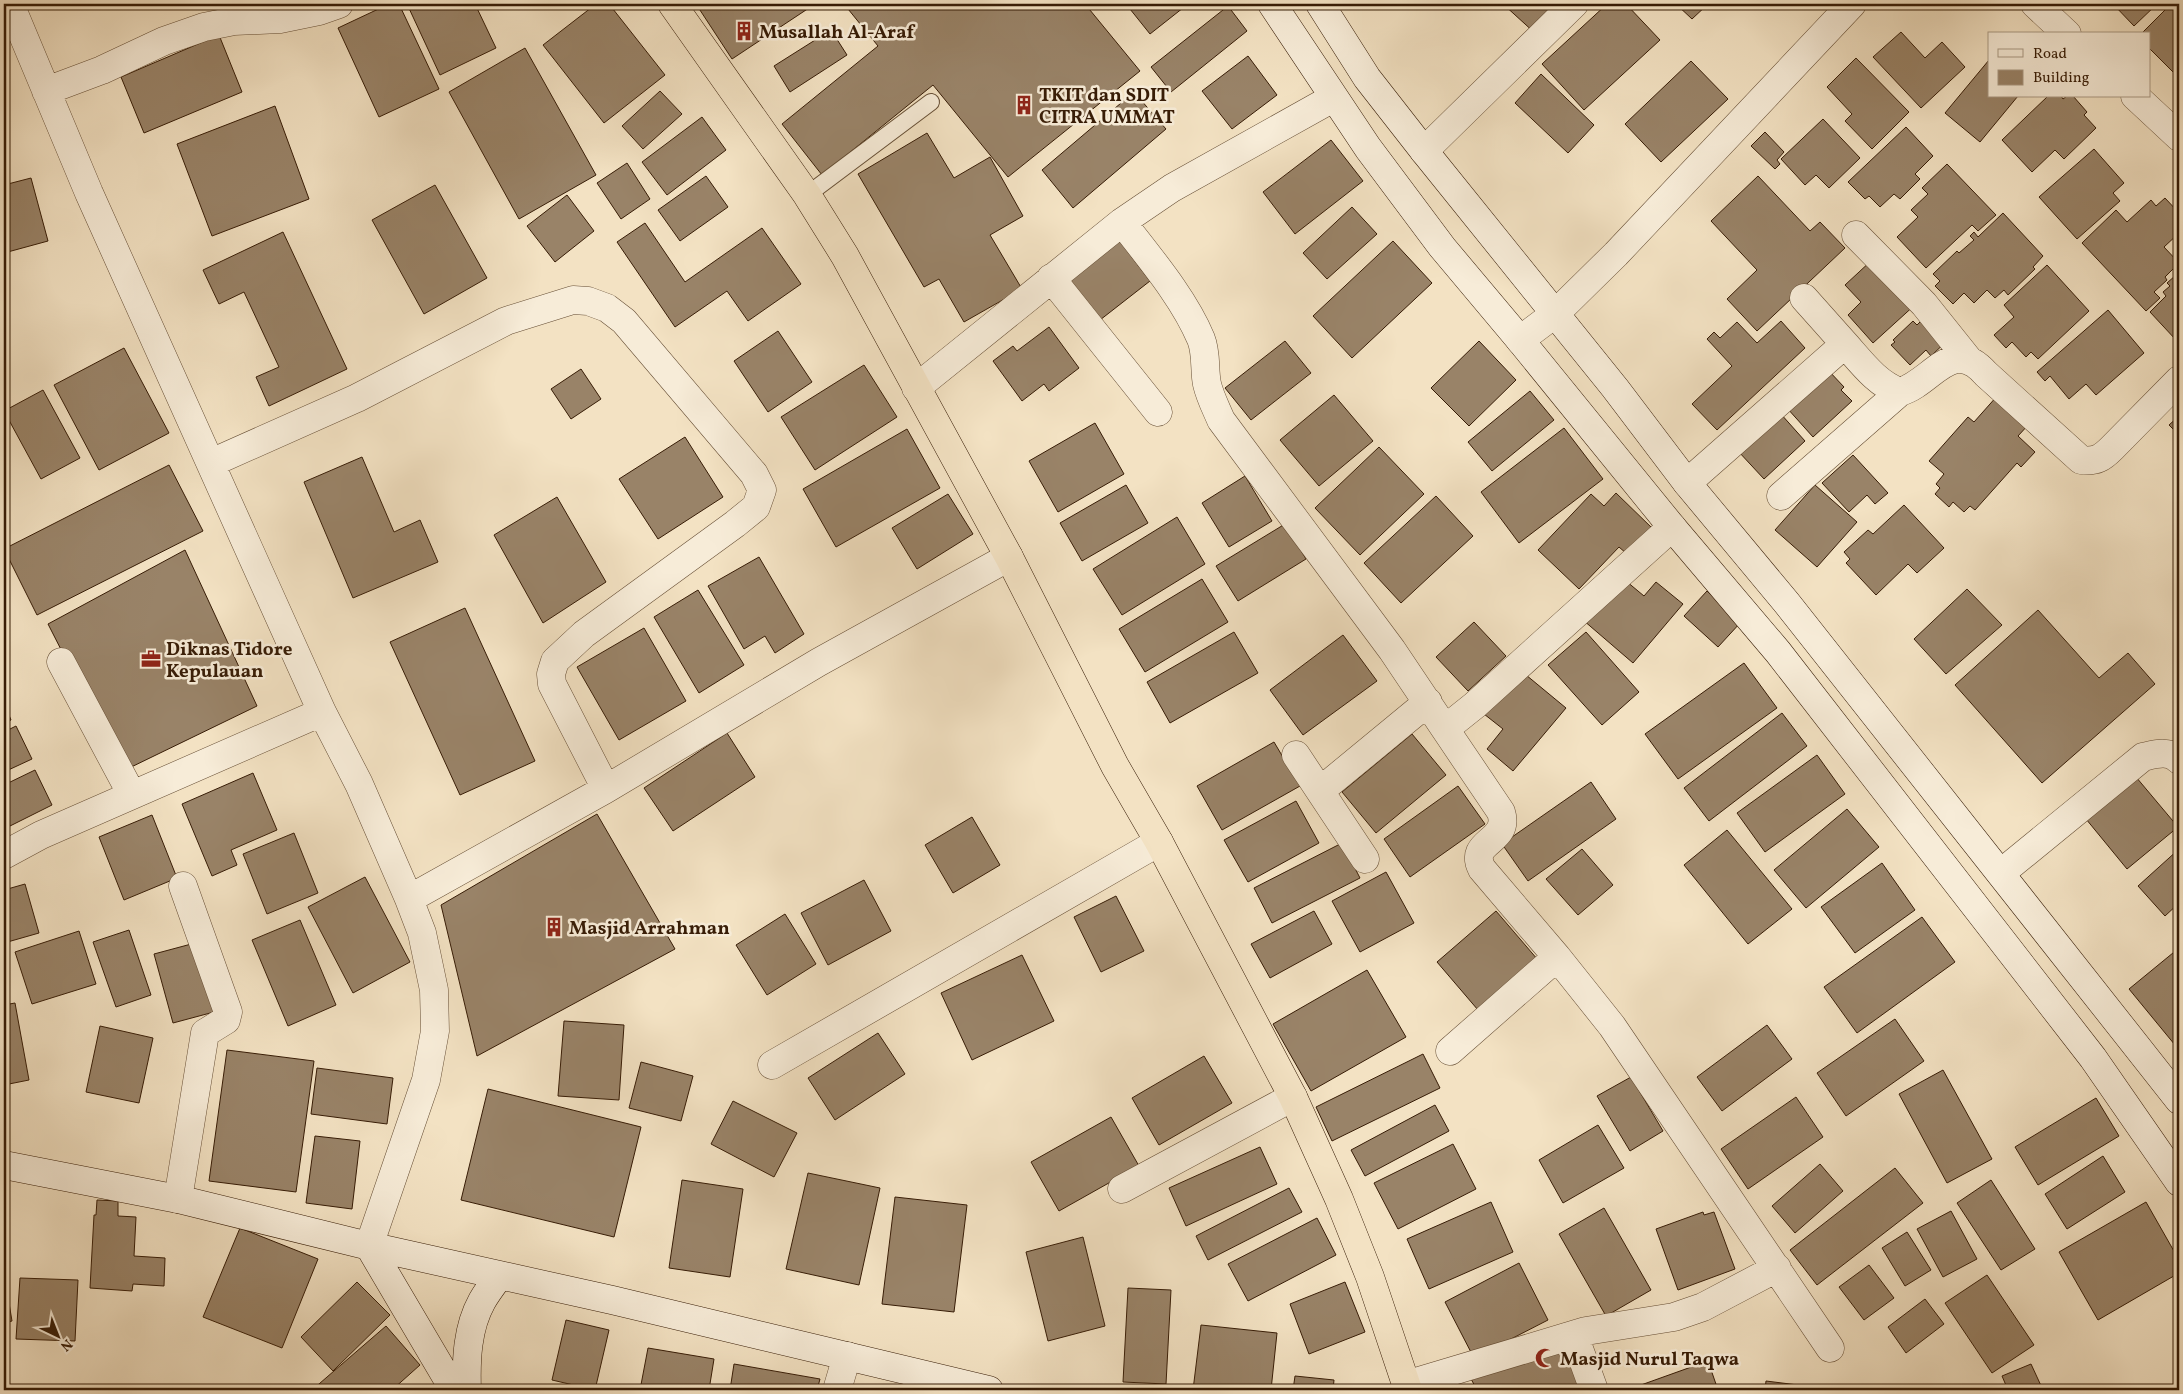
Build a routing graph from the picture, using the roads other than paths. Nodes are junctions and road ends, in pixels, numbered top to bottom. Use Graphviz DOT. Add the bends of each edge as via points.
graph roads {
  1 [pos="10,4"];
  2 [pos="339,4"];
  3 [pos="672,4"];
  4 [pos="1272,4"];
  5 [pos="1320,4"];
  6 [pos="1574,4"];
  7 [pos="1852,4"];
  8 [pos="2035,4"];
  9 [pos="2065,32"];
  10 [pos="46,91"];
  11 [pos="1333,98"];
  12 [pos="2137,98"];
  13 [pos="931,102"];
  14 [pos="2179,137"];
  15 [pos="1424,151"];
  16 [pos="807,196"];
  17 [pos="1122,222"];
  18 [pos="1856,234"];
  19 [pos="1051,278"];
  20 [pos="1804,298"];
  21 [pos="1556,313"];
  22 [pos="1520,340"];
  23 [pos="1845,344"];
  24 [pos="1968,359"];
  25 [pos="2179,380"];
  26 [pos="916,388"];
  27 [pos="1900,392"];
  28 [pos="1158,412"];
  29 [pos="211,463"];
  30 [pos="1687,483"];
  31 [pos="1781,496"];
  32 [pos="1672,527"];
  33 [pos="1009,557"];
  34 [pos="61,662"];
  35 [pos="1428,702"];
  36 [pos="322,712"];
  37 [pos="1445,729"];
  38 [pos="1296,755"];
  39 [pos="2179,760"];
  40 [pos="606,789"];
  41 [pos="1320,791"];
  42 [pos="132,795"];
  43 [pos="1159,842"];
  44 [pos="4,855"];
  45 [pos="1365,859"];
  46 [pos="2001,873"];
  47 [pos="183,886"];
  48 [pos="409,899"];
  49 [pos="1557,957"];
  50 [pos="1450,1051"];
  51 [pos="772,1066"];
  52 [pos="2176,1088"];
  53 [pos="1293,1097"];
  54 [pos="4,1165"];
  55 [pos="2179,1182"];
  56 [pos="1122,1189"];
  57 [pos="178,1199"];
  58 [pos="369,1246"];
  59 [pos="1777,1268"];
  60 [pos="500,1275"];
  61 [pos="1574,1335"];
  62 [pos="1830,1348"];
  63 [pos="846,1356"];
  64 [pos="1407,1388"];
  65 [pos="454,1390"];
  66 [pos="467,1390"];
  67 [pos="836,1390"];
  68 [pos="989,1390"];
  69 [pos="1594,1390"];
  1 -- 10 [label="street"];
  2 -- 10 [label="street" via="280,19 234,21 204,27"];
  3 -- 16 [label="highway"];
  4 -- 11 [label="street"];
  5 -- 15 [label="street" via="1368,78"];
  6 -- 15 [label="street"];
  7 -- 21 [label="street" via="1674,194"];
  8 -- 9 [label="street"];
  10 -- 29 [label="street"];
  11 -- 17 [label="street" via="1172,188"];
  11 -- 22 [label="street" via="1442,247"];
  12 -- 14 [label="street"];
  13 -- 16 [label="lane"];
  15 -- 21 [label="street"];
  16 -- 26 [label="highway" via="845,256"];
  17 -- 19 [label="street"];
  17 -- 35 [label="street" via="1169,285 1202,341 1207,383 1221,420"];
  18 -- 24 [label="street" via="1924,304"];
  19 -- 26 [label="street"];
  19 -- 28 [label="street"];
  20 -- 23 [label="street"];
  21 -- 22 [label="street"];
  21 -- 30 [label="street"];
  22 -- 32 [label="street"];
  23 -- 27 [label="street" via="1878,380"];
  23 -- 30 [label="street"];
  24 -- 25 [label="street" via="1977,363 2081,460 2094,462 2101,459"];
  24 -- 27 [label="street" via="1950,360"];
  26 -- 33 [label="highway"];
  27 -- 31 [label="street"];
  29 -- 36 [label="street"];
  29 -- 40 [label="street" via="357,398 506,322 573,300 607,308 624,321 754,474 762,490 756,507 584,634 555,661 552,684"];
  30 -- 46 [label="street"];
  32 -- 37 [label="street"];
  32 -- 55 [label="street" via="1778,652 2093,1058"];
  33 -- 40 [label="street" via="819,662"];
  33 -- 43 [label="highway" via="1115,766"];
  34 -- 42 [label="street"];
  35 -- 37 [label="street"];
  35 -- 41 [label="street"];
  36 -- 42 [label="street"];
  36 -- 48 [label="street" via="359,784"];
  37 -- 49 [label="street" via="1504,820 1500,832 1482,849 1478,863"];
  38 -- 41 [label="street"];
  39 -- 46 [label="street" via="2161,752 2144,757"];
  40 -- 48 [label="street"];
  41 -- 45 [label="street"];
  42 -- 44 [label="street"];
  43 -- 51 [label="street"];
  43 -- 53 [label="highway"];
  46 -- 52 [label="street"];
  47 -- 57 [label="street" via="228,1012 226,1020 205,1033"];
  48 -- 58 [label="street" via="422,933 434,990 435,1031 426,1080"];
  49 -- 50 [label="street"];
  49 -- 59 [label="street" via="1612,1026"];
  53 -- 56 [label="street"];
  53 -- 64 [label="highway" via="1370,1277"];
  54 -- 57 [label="street"];
  57 -- 58 [label="street"];
  58 -- 60 [label="street"];
  58 -- 65 [label="street"];
  59 -- 61 [label="street" via="1703,1307 1674,1317"];
  59 -- 62 [label="street"];
  60 -- 63 [label="street"];
  60 -- 66 [label="street" via="481,1302 473,1326 468,1346"];
  61 -- 64 [label="street"];
  61 -- 69 [label="street"];
  63 -- 67 [label="street"];
  63 -- 68 [label="street"];
}
